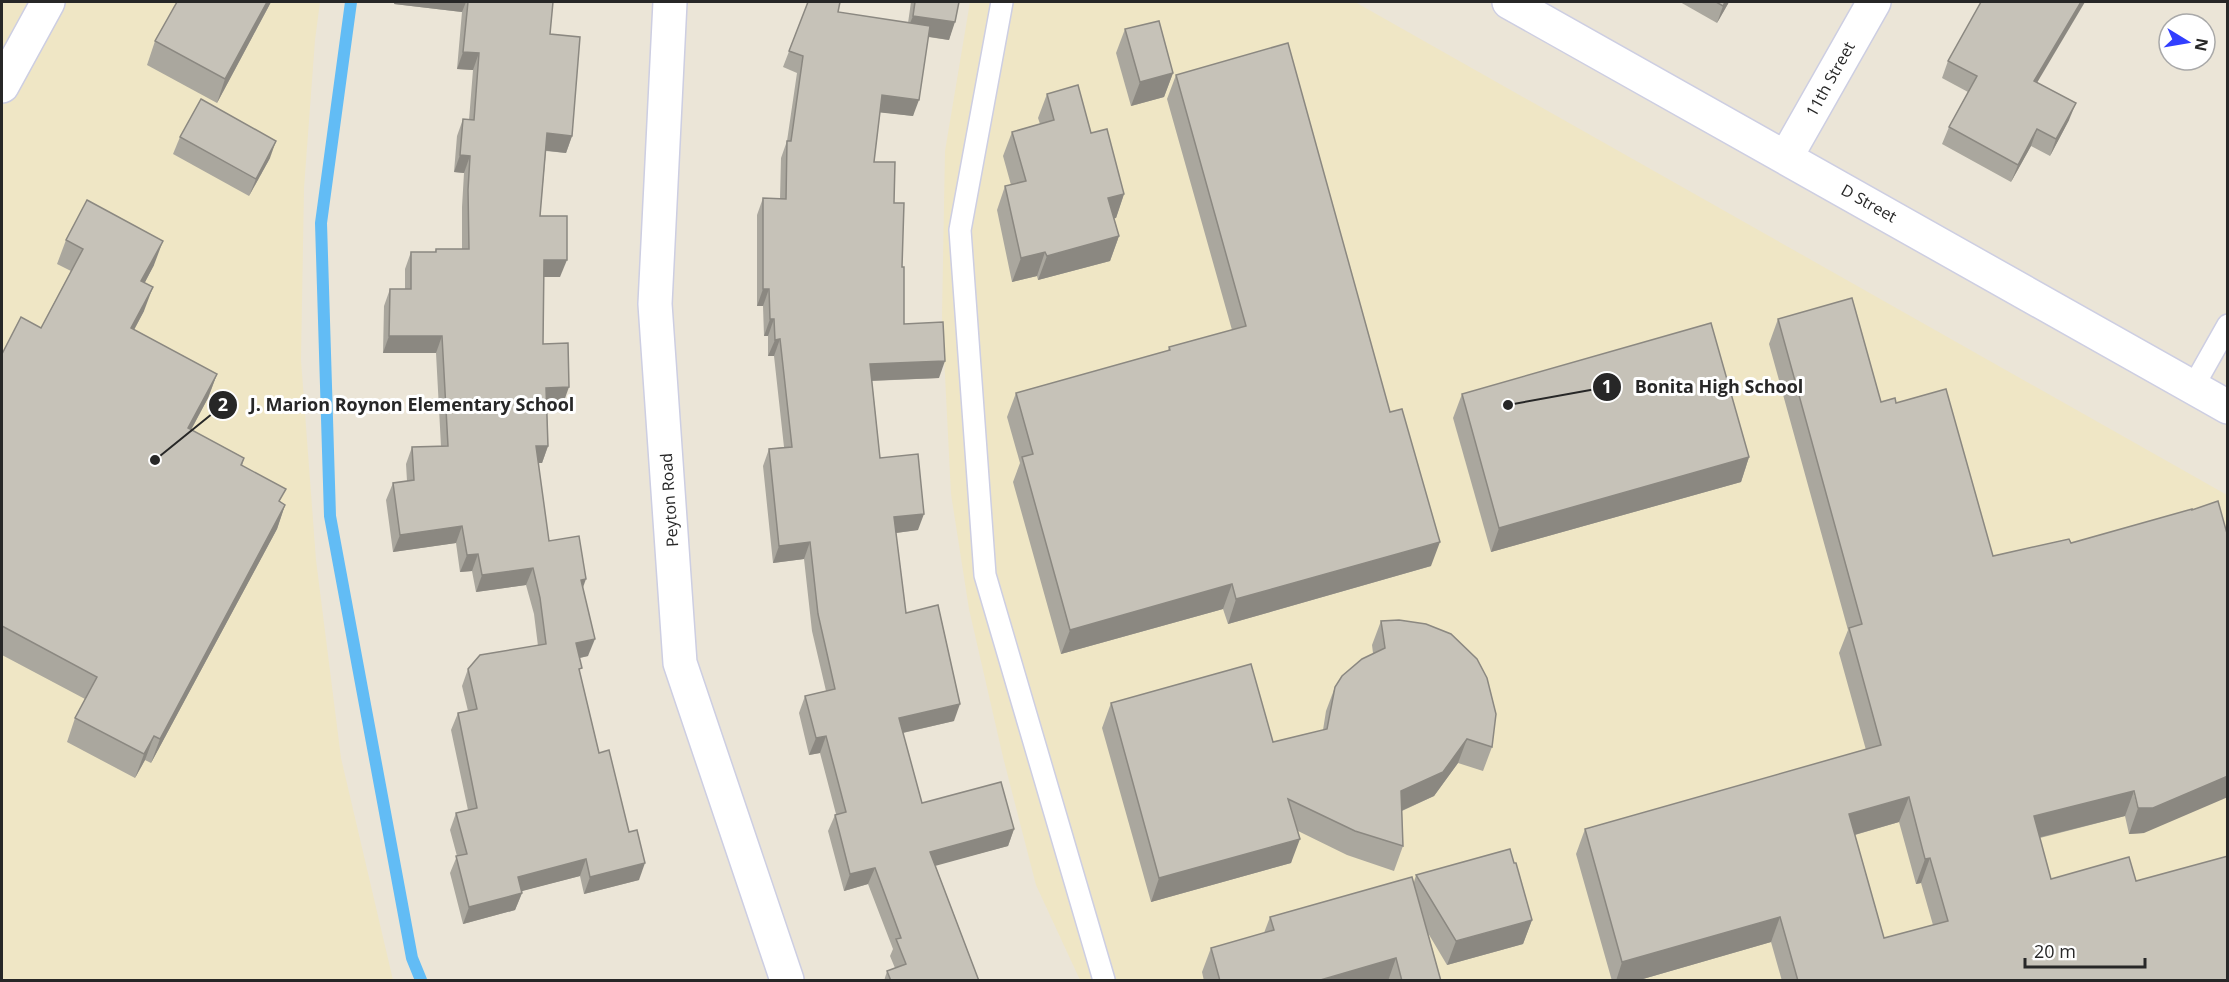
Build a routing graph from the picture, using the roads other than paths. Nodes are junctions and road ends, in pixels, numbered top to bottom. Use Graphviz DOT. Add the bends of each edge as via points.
graph roads {
  1 [pos="48,2"];
  2 [pos="670,2"];
  3 [pos="1002,2"];
  4 [pos="1509,2"];
  5 [pos="1874,2"];
  6 [pos="2,86"];
  7 [pos="1786,157"];
  8 [pos="2228,325"];
  9 [pos="2193,387"];
  10 [pos="2228,407"];
  11 [pos="787,981"];
  12 [pos="1104,981"];
  1 -- 6 [label="street"];
  2 -- 11 [label="street, Peyton Road" via="656,304 680,663"];
  3 -- 12 [label="lane" via="960,230 985,575"];
  4 -- 7 [label="street, D Street"];
  5 -- 7 [label="street, 11th Street"];
  7 -- 9 [label="street, D Street"];
  8 -- 9 [label="lane"];
  9 -- 10 [label="street, D Street"];
}
